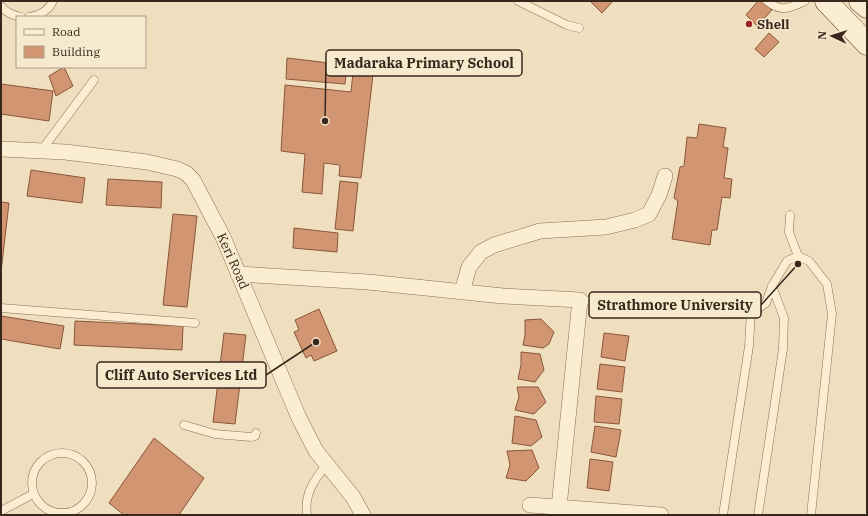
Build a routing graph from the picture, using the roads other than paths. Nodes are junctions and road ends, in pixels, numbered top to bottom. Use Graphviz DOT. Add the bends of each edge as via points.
graph roads {
  1 [pos="53,1"];
  2 [pos="518,1"];
  3 [pos="767,1"];
  4 [pos="805,1"];
  5 [pos="826,1"];
  6 [pos="860,1"];
  7 [pos="1,6"];
  8 [pos="867,7"];
  9 [pos="16,16"];
  10 [pos="34,16"];
  11 [pos="579,28"];
  12 [pos="867,44"];
  13 [pos="94,80"];
  14 [pos="1,150"];
  15 [pos="40,151"];
  16 [pos="665,176"];
  17 [pos="790,215"];
  18 [pos="798,256"];
  19 [pos="238,274"];
  20 [pos="772,286"];
  21 [pos="462,292"];
  22 [pos="580,300"];
  23 [pos="1,308"];
  24 [pos="751,311"];
  25 [pos="195,323"];
  26 [pos="184,425"];
  27 [pos="256,434"];
  28 [pos="326,464"];
  29 [pos="34,494"];
  30 [pos="530,505"];
  31 [pos="559,507"];
  32 [pos="1,512"];
  33 [pos="306,515"];
  34 [pos="363,515"];
  35 [pos="660,515"];
  36 [pos="723,515"];
  37 [pos="758,515"];
  38 [pos="811,515"];
  1 -- 10 [label="lane" via="44,12"];
  2 -- 11 [label="lane"];
  3 -- 4 [label="lane" via="780,9"];
  5 -- 12 [label="main road"];
  6 -- 8 [label="main road"];
  7 -- 9 [label="lane"];
  13 -- 15 [label="lane"];
  14 -- 15 [label="street, Keri Road"];
  15 -- 19 [label="street, Keri Road" via="147,162 186,173 193,180 223,237"];
  16 -- 21 [label="street" via="649,214 635,220 606,227 540,231 494,245 481,252 469,267"];
  17 -- 18 [label="lane" via="789,232"];
  18 -- 20 [label="lane" via="787,261"];
  18 -- 38 [label="lane" via="809,261 827,284 832,314"];
  19 -- 21 [label="street" via="368,282"];
  19 -- 28 [label="street, Keri Road" via="299,418 316,451"];
  20 -- 24 [label="lane" via="766,303"];
  20 -- 37 [label="lane" via="784,318 784,326 782,356"];
  21 -- 22 [label="street"];
  22 -- 24 [label="lane" via="726,314"];
  22 -- 31 [label="street"];
  23 -- 25 [label="lane"];
  24 -- 36 [label="lane" via="749,346"];
  26 -- 27 [label="lane" via="215,434 251,438"];
  28 -- 33 [label="lane" via="313,481 307,498"];
  28 -- 34 [label="street, Keri Road"];
  29 -- 29 [label="lane" via="31,484 33,474 45,457 66,452 76,455 90,471 91,492 78,508 58,513 48,510 39,503"];
  29 -- 32 [label="lane"];
  30 -- 31 [label="street"];
  31 -- 35 [label="street"];
}
